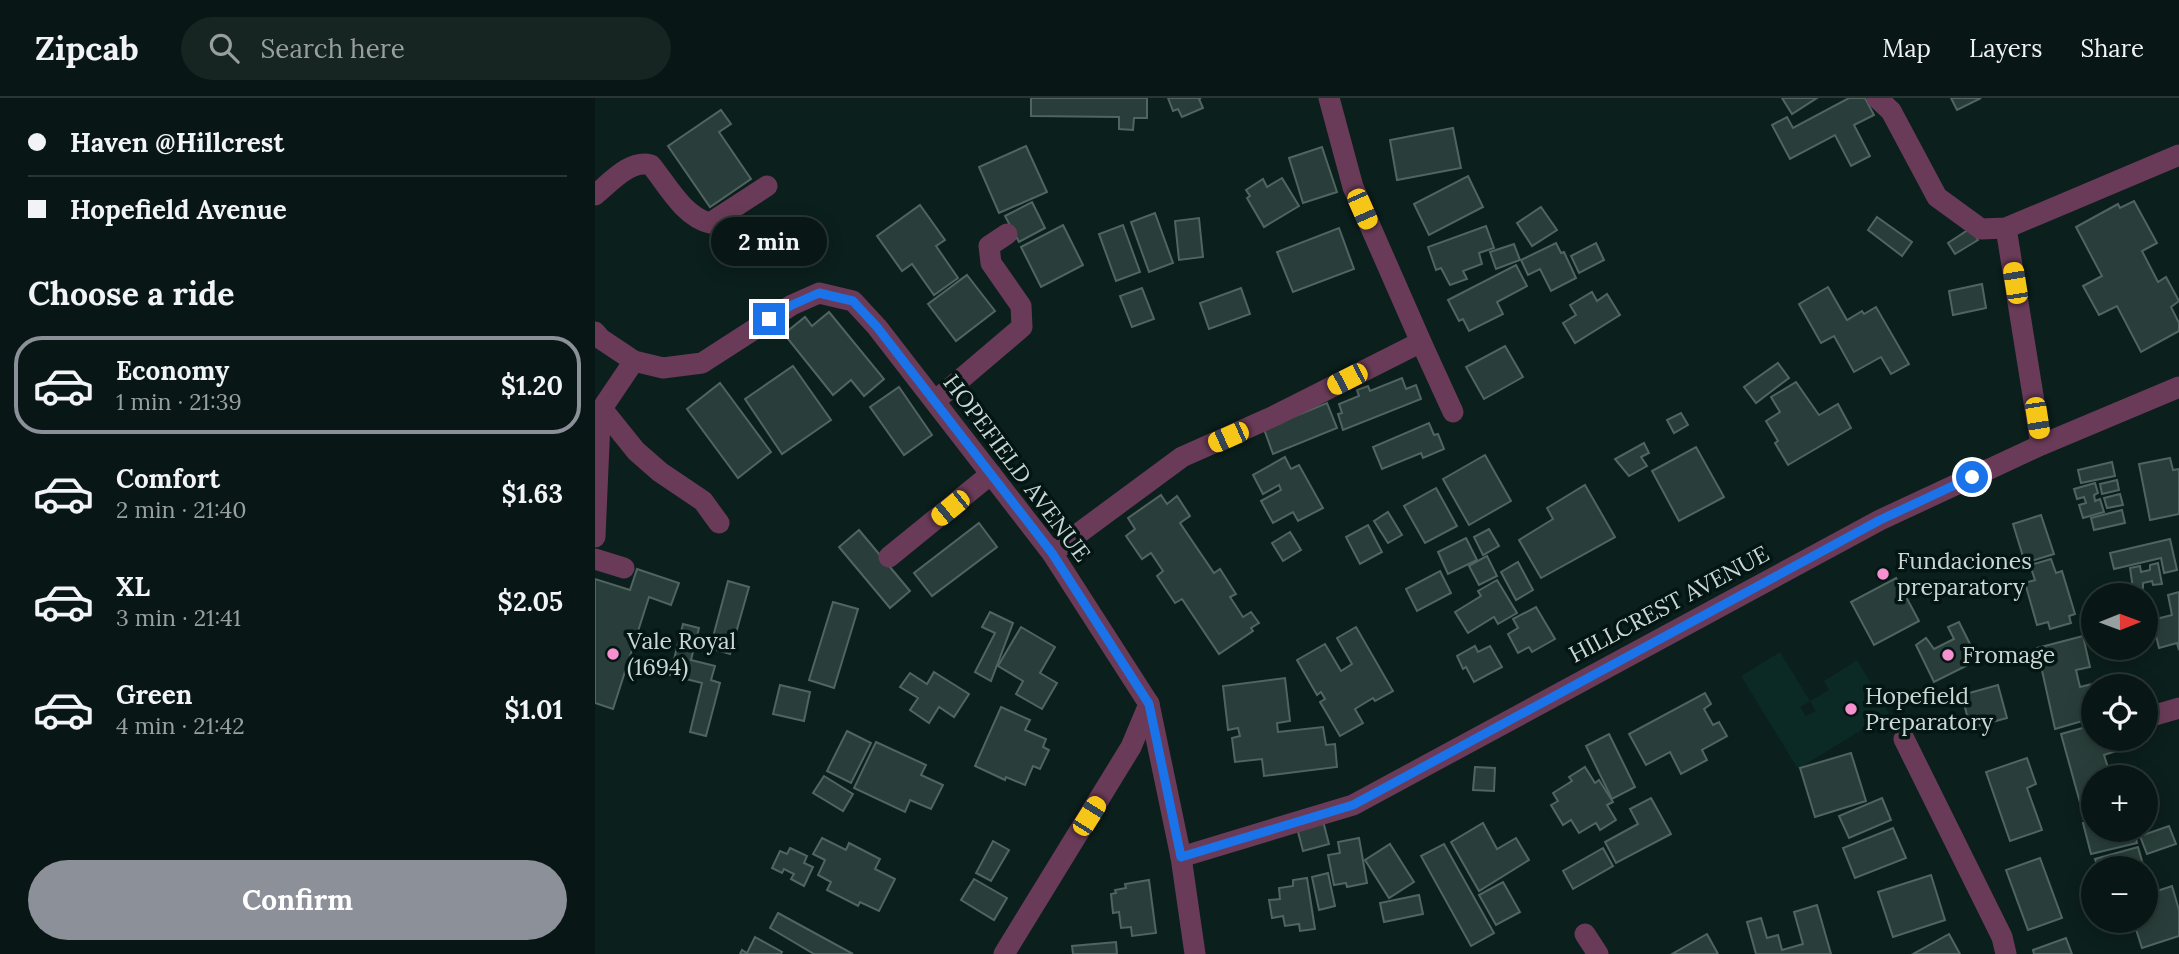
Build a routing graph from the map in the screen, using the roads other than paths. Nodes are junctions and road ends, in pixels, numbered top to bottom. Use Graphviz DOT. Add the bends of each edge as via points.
graph roads {
  1 [pos="1329,98"];
  2 [pos="1877,98"];
  3 [pos="2179,155"];
  4 [pos="767,186"];
  5 [pos="595,195"];
  6 [pos="2006,229"];
  7 [pos="1007,234"];
  8 [pos="595,332"];
  9 [pos="1421,342"];
  10 [pos="634,361"];
  11 [pos="2179,387"];
  12 [pos="935,401"];
  13 [pos="603,410"];
  14 [pos="1453,412"];
  15 [pos="2041,445"];
  16 [pos="991,474"];
  17 [pos="719,523"];
  18 [pos="595,537"];
  19 [pos="1052,553"];
  20 [pos="888,557"];
  21 [pos="595,559"];
  22 [pos="624,568"];
  23 [pos="1149,704"];
  24 [pos="2179,708"];
  25 [pos="2158,714"];
  26 [pos="1904,739"];
  27 [pos="1181,857"];
  28 [pos="1585,934"];
  29 [pos="1004,954"];
  30 [pos="1195,954"];
  31 [pos="1598,954"];
  32 [pos="2006,954"];
  1 -- 9 [label="street" via="1353,187"];
  2 -- 6 [label="street" via="1891,111 1937,197 1981,229"];
  3 -- 6 [label="street"];
  4 -- 5 [label="street" via="711,223 688,212 651,165 629,168"];
  6 -- 15 [label="street"];
  7 -- 12 [label="street" via="989,246 991,263 1021,306 1021,327"];
  8 -- 10 [label="street, HOPEFIELD AVENUE"];
  9 -- 14 [label="street"];
  9 -- 19 [label="street" via="1182,457"];
  10 -- 12 [label="street, HOPEFIELD AVENUE" via="663,368 702,363 792,305 819,293 853,301"];
  10 -- 13 [label="street"];
  11 -- 15 [label="street, HILLCREST AVENUE"];
  12 -- 16 [label="street, HOPEFIELD AVENUE"];
  13 -- 17 [label="street" via="636,451 703,501"];
  13 -- 18 [label="street"];
  15 -- 27 [label="street, HILLCREST AVENUE" via="1880,520 1353,805"];
  16 -- 19 [label="street, HOPEFIELD AVENUE"];
  16 -- 20 [label="street"];
  19 -- 23 [label="street, HOPEFIELD AVENUE"];
  21 -- 22 [label="street"];
  23 -- 27 [label="street, HOPEFIELD AVENUE"];
  23 -- 29 [label="street" via="1131,747"];
  24 -- 25 [label="street"];
  26 -- 32 [label="street" via="2002,937"];
  27 -- 30 [label="street, HOPEFIELD AVENUE"];
  28 -- 31 [label="street"];
}
